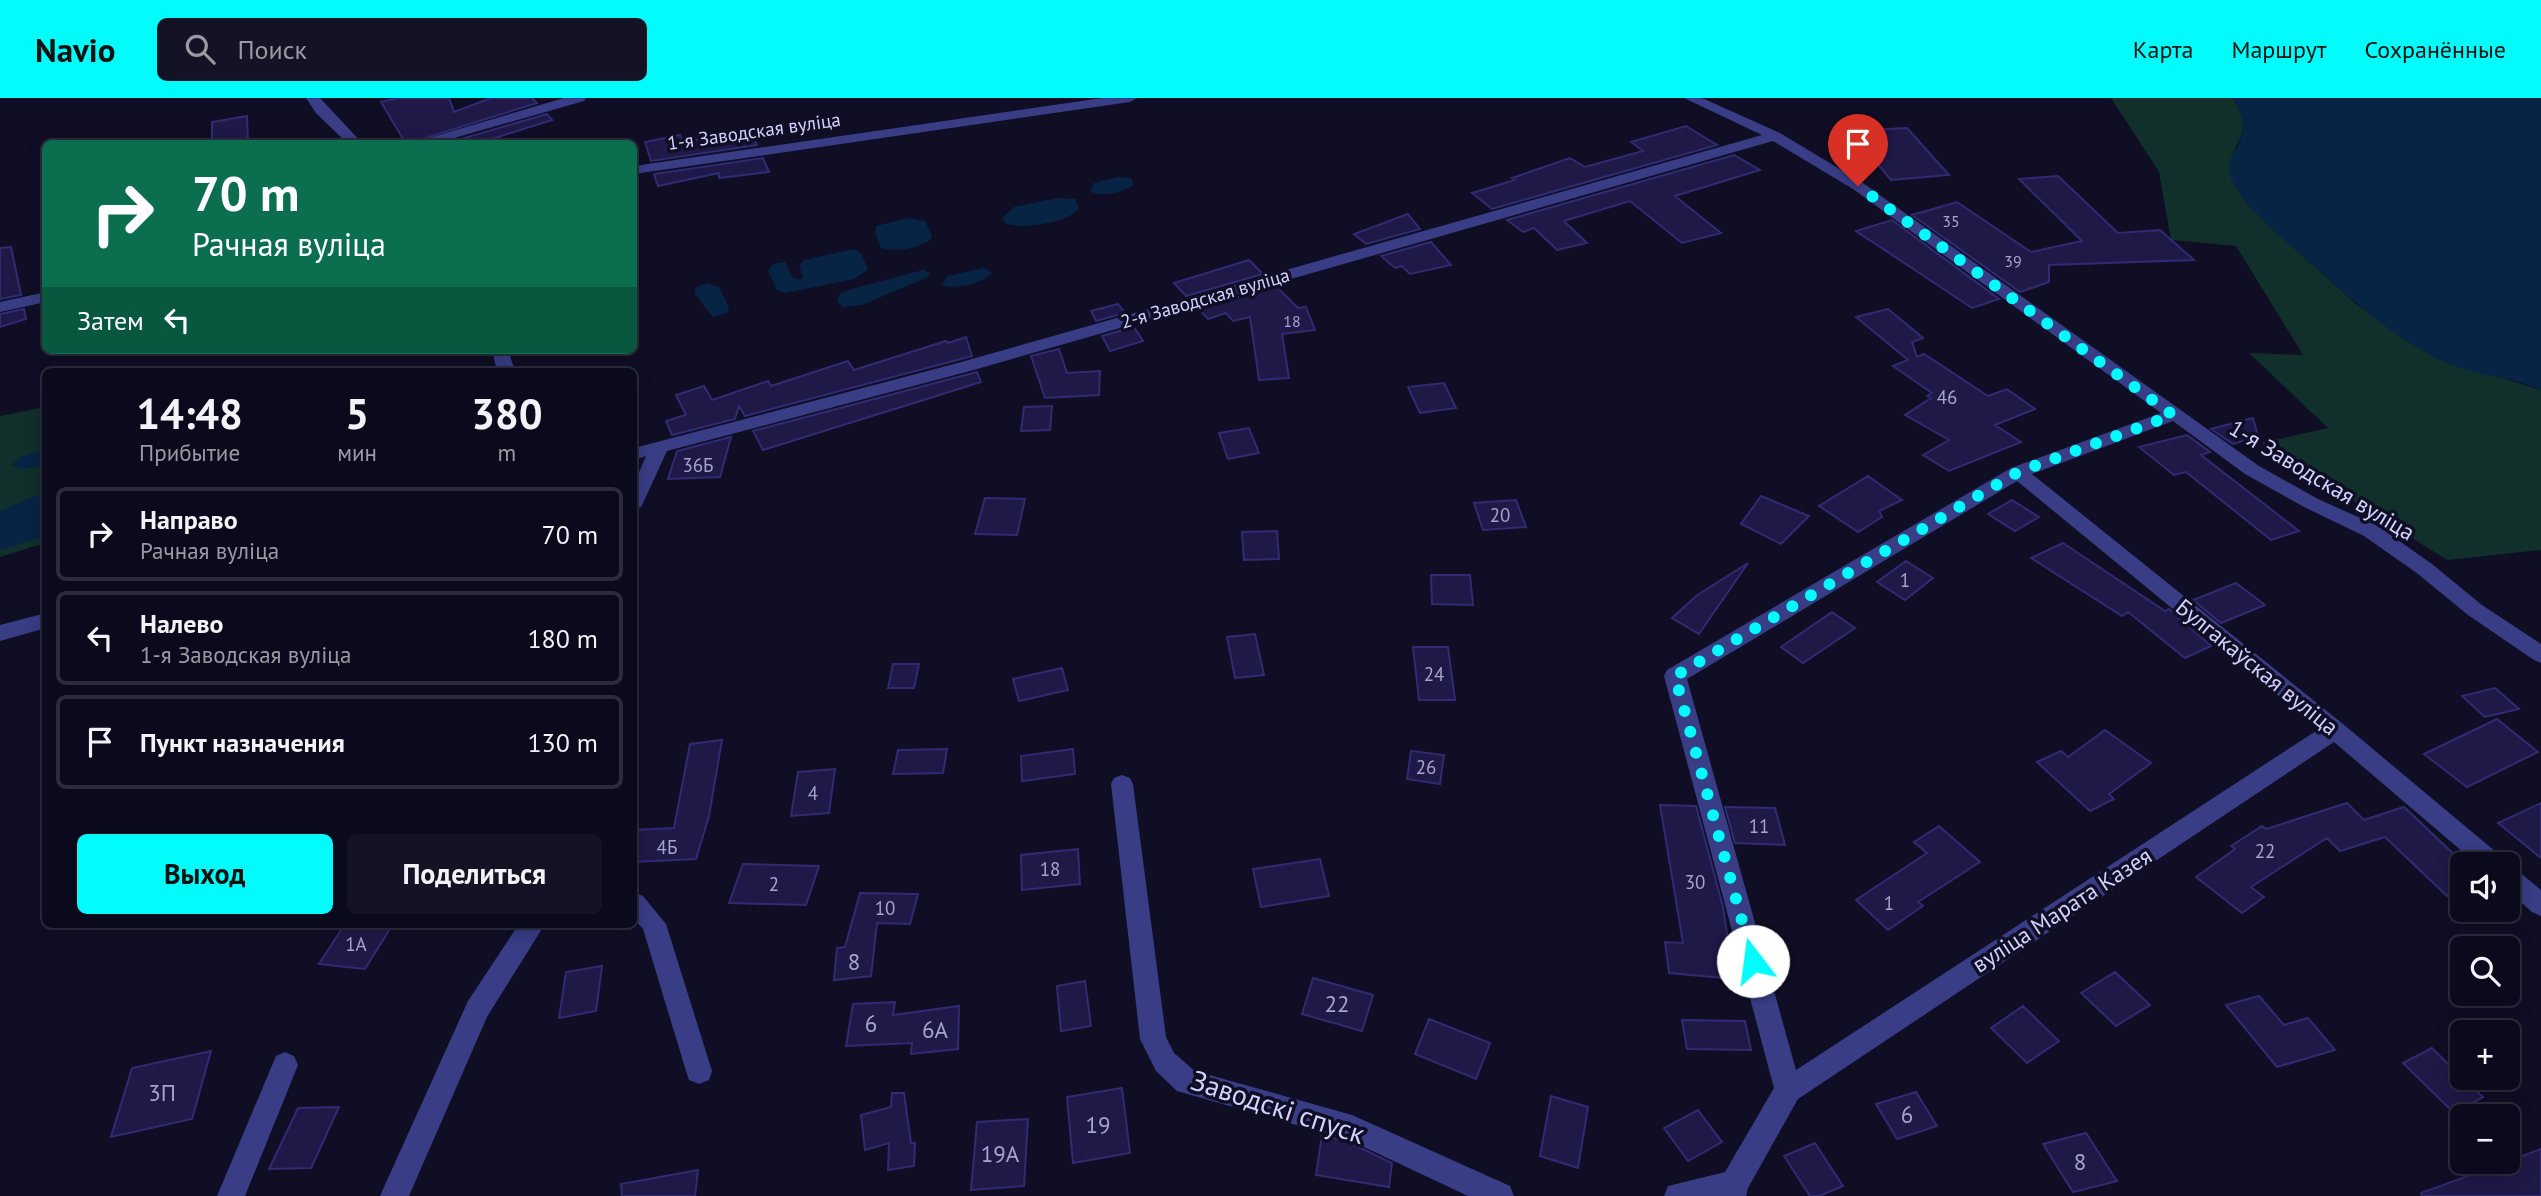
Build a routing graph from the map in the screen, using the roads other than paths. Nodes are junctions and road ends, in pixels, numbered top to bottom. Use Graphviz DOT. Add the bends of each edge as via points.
graph roads {
  1 [pos="313,98"];
  2 [pos="579,98"];
  3 [pos="1129,98"];
  4 [pos="1691,98"];
  5 [pos="1775,136"];
  6 [pos="352,140"];
  7 [pos="430,140"];
  8 [pos="637,170"];
  9 [pos="42,298"];
  10 [pos="0,307"];
  11 [pos="2173,415"];
  12 [pos="660,447"];
  13 [pos="637,453"];
  14 [pos="2018,472"];
  15 [pos="637,497"];
  16 [pos="42,621"];
  17 [pos="0,633"];
  18 [pos="2541,655"];
  19 [pos="2334,730"];
  20 [pos="1122,784"];
  21 [pos="2479,852"];
  22 [pos="2520,887"];
  23 [pos="637,905"];
  24 [pos="2541,905"];
  25 [pos="530,928"];
  26 [pos="285,1065"];
  27 [pos="699,1071"];
  28 [pos="1788,1090"];
  29 [pos="1733,1190"];
  30 [pos="231,1196"];
  31 [pos="394,1196"];
  32 [pos="1500,1196"];
  33 [pos="1678,1196"];
  1 -- 6 [label="street"];
  2 -- 7 [label="street"];
  3 -- 8 [label="street, 1-я Заводская вуліца"];
  4 -- 5 [label="street, 1-я Заводская вуліца"];
  5 -- 11 [label="street, 1-я Заводская вуліца" via="1858,186"];
  5 -- 12 [label="street, 2-я Заводская вуліца" via="964,367"];
  9 -- 10 [label="street"];
  11 -- 14 [label="street"];
  11 -- 18 [label="street, 1-я Заводская вуліца" via="2252,470 2371,531"];
  12 -- 13 [label="street, 2-я Заводская вуліца"];
  12 -- 15 [label="street"];
  14 -- 19 [label="street, Булгакаўская вуліца"];
  14 -- 28 [label="street" via="1675,676"];
  16 -- 17 [label="street"];
  19 -- 21 [label="street, Булгакаўская вуліца"];
  19 -- 28 [label="street, вуліца Марата Казея"];
  20 -- 32 [label="street, Заводскі спуск" via="1153,1039 1165,1062 1187,1082 1352,1128"];
  22 -- 24 [label="street"];
  23 -- 27 [label="street" via="654,924"];
  25 -- 31 [label="street" via="477,1009"];
  26 -- 30 [label="street"];
  28 -- 29 [label="street"];
  29 -- 33 [label="street"];
}
